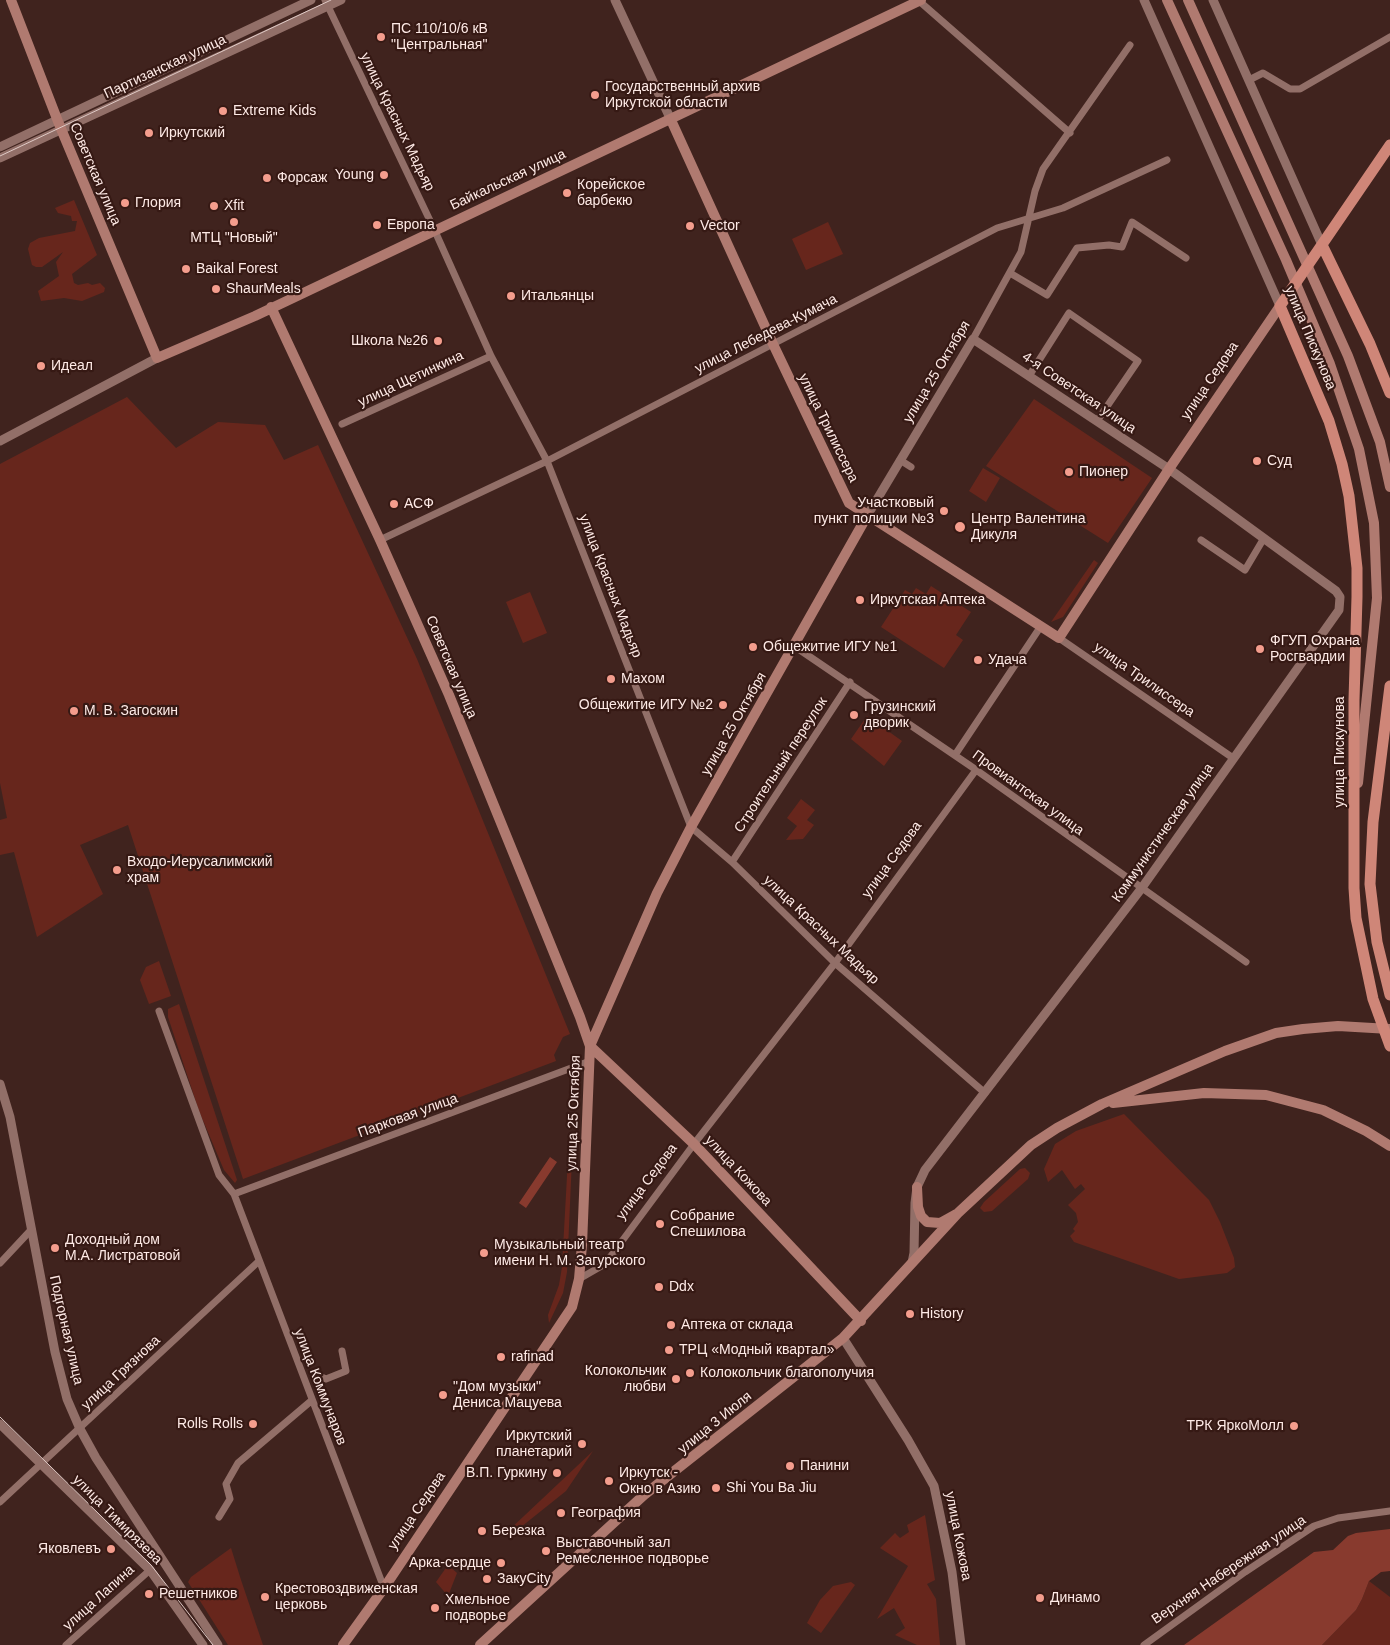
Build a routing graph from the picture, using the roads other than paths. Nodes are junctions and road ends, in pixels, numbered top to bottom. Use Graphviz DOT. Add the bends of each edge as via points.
graph roads {
  1 [pos="11,0"];
  2 [pos="311,0"];
  3 [pos="341,0"];
  4 [pos="614,0"];
  5 [pos="919,0"];
  6 [pos="1144,0"];
  7 [pos="1167,0"];
  8 [pos="1188,0"];
  9 [pos="1213,0"];
  10 [pos="326,3"];
  11 [pos="1390,37"];
  12 [pos="1130,45"];
  13 [pos="1249,80"];
  14 [pos="57,118"];
  15 [pos="671,120"];
  16 [pos="62,130"];
  17 [pos="1070,133"];
  18 [pos="1390,145"];
  19 [pos="0,147"];
  20 [pos="0,158"];
  21 [pos="1167,160"];
  22 [pos="1030,218"];
  23 [pos="434,229"];
  24 [pos="1322,245"];
  25 [pos="1186,258"];
  26 [pos="1010,273"];
  27 [pos="1280,306"];
  28 [pos="271,307"];
  29 [pos="973,339"];
  30 [pos="773,344"];
  31 [pos="491,356"];
  32 [pos="157,358"];
  33 [pos="1029,376"];
  34 [pos="1390,393"];
  35 [pos="1097,422"];
  36 [pos="342,424"];
  37 [pos="0,441"];
  38 [pos="900,460"];
  39 [pos="547,461"];
  40 [pos="911,467"];
  41 [pos="1169,469"];
  42 [pos="1390,487"];
  43 [pos="867,516"];
  44 [pos="1264,538"];
  45 [pos="380,540"];
  46 [pos="1201,540"];
  47 [pos="1041,626"];
  48 [pos="1060,638"];
  49 [pos="794,646"];
  50 [pos="850,682"];
  51 [pos="1390,686"];
  52 [pos="955,755"];
  53 [pos="1233,758"];
  54 [pos="976,770"];
  55 [pos="1355,814"];
  56 [pos="691,827"];
  57 [pos="732,862"];
  58 [pos="1141,889"];
  59 [pos="1246,962"];
  60 [pos="835,963"];
  61 [pos="1390,995"];
  62 [pos="158,1011"];
  63 [pos="1390,1029"];
  64 [pos="590,1046"];
  65 [pos="1390,1046"];
  66 [pos="590,1062"];
  67 [pos="0,1084"];
  68 [pos="985,1093"];
  69 [pos="1102,1104"];
  70 [pos="694,1144"];
  71 [pos="1390,1146"];
  72 [pos="917,1186"];
  73 [pos="234,1194"];
  74 [pos="958,1213"];
  75 [pos="30,1230"];
  76 [pos="259,1261"];
  77 [pos="0,1263"];
  78 [pos="911,1266"];
  79 [pos="579,1279"];
  80 [pos="861,1321"];
  81 [pos="843,1338"];
  82 [pos="342,1351"];
  83 [pos="319,1376"];
  84 [pos="311,1401"];
  85 [pos="0,1424"];
  86 [pos="80,1429"];
  87 [pos="41,1463"];
  88 [pos="0,1502"];
  89 [pos="1390,1511"];
  90 [pos="220,1517"];
  91 [pos="163,1560"];
  92 [pos="150,1570"];
  93 [pos="384,1588"];
  94 [pos="66,1645"];
  95 [pos="203,1645"];
  96 [pos="218,1645"];
  97 [pos="343,1645"];
  98 [pos="480,1645"];
  99 [pos="960,1645"];
  100 [pos="1144,1645"];
  1 -- 14 [label="main road, Советская улица"];
  2 -- 14 [label="street, Партизанская улица"];
  3 -- 10 [label="street, Партизанская улица"];
  4 -- 15 [label="street, улица Трилиссера"];
  5 -- 15 [label="main road, Байкальская улица"];
  5 -- 17 [label="street"];
  6 -- 27 [label="street, улица Пискунова"];
  7 -- 55 [label="main road, улица Пискунова" via="1327,356 1366,477 1374,523 1377,598"];
  8 -- 42 [label="main road, улица Пискунова" via="1348,356 1380,442"];
  9 -- 13 [label="street"];
  10 -- 16 [label="street, Партизанская улица"];
  10 -- 23 [label="street, улица Красных Мадьяр"];
  11 -- 13 [label="street" via="1300,89 1290,89 1263,73"];
  12 -- 17 [label="street, улица 25 Октября"];
  13 -- 24 [label="street"];
  14 -- 16 [label="main road, Советская улица"];
  14 -- 19 [label="street, Партизанская улица"];
  15 -- 23 [label="main road, Байкальская улица"];
  15 -- 30 [label="main road, улица Трилиссера"];
  16 -- 20 [label="street, Партизанская улица"];
  16 -- 32 [label="main road, Советская улица"];
  17 -- 22 [label="street, улица 25 Октября" via="1043,170"];
  18 -- 24 [label="main road, улица Седова"];
  21 -- 22 [label="street, улица Лебедева-Кумача" via="1063,208"];
  22 -- 26 [label="street, улица 25 Октября" via="1021,252"];
  22 -- 30 [label="street, улица Лебедева-Кумача" via="996,228"];
  23 -- 28 [label="main road, Байкальская улица"];
  23 -- 31 [label="street, улица Красных Мадьяр"];
  24 -- 27 [label="main road, улица Седова"];
  24 -- 34 [label="main road"];
  25 -- 26 [label="street" via="1132,222 1122,247 1076,248 1047,295"];
  26 -- 29 [label="street, улица 25 Октября"];
  27 -- 41 [label="main road, улица Седова"];
  27 -- 55 [label="main road, улица Пискунова" via="1329,421 1349,496 1357,568"];
  28 -- 32 [label="main road, Байкальская улица"];
  28 -- 45 [label="main road, Советская улица"];
  29 -- 33 [label="street, 4-я Советская улица"];
  29 -- 38 [label="street, улица 25 Октября"];
  30 -- 39 [label="street, улица Лебедева-Кумача"];
  30 -- 43 [label="main road, улица Трилиссера" via="849,503"];
  31 -- 36 [label="street, улица Щетинкина"];
  31 -- 39 [label="street, улица Красных Мадьяр"];
  32 -- 37 [label="street, Байкальская улица"];
  33 -- 35 [label="street, 4-я Советская улица"];
  33 -- 35 [label="street" via="1069,313 1138,361"];
  35 -- 41 [label="street, 4-я Советская улица"];
  38 -- 40 [label="street"];
  38 -- 43 [label="street, улица 25 Октября"];
  39 -- 45 [label="street, улица Лебедева-Кумача"];
  39 -- 56 [label="street, улица Красных Мадьяр"];
  41 -- 44 [label="street, Коммунистическая улица"];
  41 -- 48 [label="main road, улица Седова"];
  43 -- 47 [label="main road, улица Трилиссера"];
  43 -- 49 [label="main road, улица 25 Октября"];
  44 -- 46 [label="street" via="1245,570"];
  44 -- 53 [label="street, Коммунистическая улица" via="1336,591 1340,604 1339,610"];
  45 -- 64 [label="main road, Советская улица" via="449,695"];
  47 -- 48 [label="main road, улица Трилиссера"];
  47 -- 52 [label="street"];
  48 -- 53 [label="street, улица Трилиссера"];
  49 -- 50 [label="street, Провиантская улица"];
  49 -- 56 [label="main road, улица 25 Октября"];
  50 -- 52 [label="street, Провиантская улица"];
  50 -- 57 [label="street, Строительный переулок"];
  51 -- 61 [label="main road" via="1371,855 1372,911"];
  52 -- 54 [label="street, Провиантская улица"];
  53 -- 58 [label="street, Коммунистическая улица"];
  54 -- 58 [label="street, Провиантская улица"];
  54 -- 60 [label="street, улица Седова"];
  55 -- 65 [label="main road" via="1356,918 1366,974"];
  56 -- 57 [label="street, улица Красных Мадьяр"];
  56 -- 64 [label="main road, улица 25 Октября" via="657,893"];
  57 -- 60 [label="street, улица Красных Мадьяр"];
  58 -- 59 [label="street, Провиантская улица"];
  58 -- 68 [label="street, Коммунистическая улица"];
  60 -- 68 [label="street, улица Красных Мадьяр"];
  60 -- 70 [label="street, улица Седова"];
  62 -- 73 [label="street, улица Коммунаров" via="219,1175"];
  63 -- 69 [label="main road, улица 3 Июля" via="1338,1026 1276,1033 1225,1050"];
  64 -- 66 [label="main road, улица 25 Октября"];
  64 -- 70 [label="main road, улица Кожова"];
  66 -- 73 [label="street, Парковая улица"];
  66 -- 79 [label="main road, улица 25 Октября"];
  67 -- 75 [label="street, Подгорная улица" via="10,1118"];
  68 -- 72 [label="street, Коммунистическая улица" via="925,1170"];
  69 -- 71 [label="main road" via="1204,1093 1266,1095 1323,1110"];
  69 -- 74 [label="main road, улица 3 Июля" via="1031,1145"];
  70 -- 79 [label="street, улица Седова" via="605,1264"];
  70 -- 80 [label="main road, улица Кожова"];
  72 -- 74 [label="main road" via="918,1210 926,1222 940,1222"];
  72 -- 78 [label="street, Коммунистическая улица"];
  73 -- 76 [label="street, улица Коммунаров"];
  74 -- 78 [label="main road, улица 3 Июля"];
  75 -- 77 [label="street"];
  75 -- 86 [label="street, Подгорная улица" via="55,1352"];
  76 -- 84 [label="street, улица Коммунаров"];
  76 -- 86 [label="street, улица Грязнова"];
  78 -- 80 [label="main road, улица 3 Июля"];
  79 -- 93 [label="main road, улица Седова" via="572,1307"];
  80 -- 81 [label="main road, улица 3 Июля"];
  81 -- 98 [label="main road, улица 3 Июля" via="644,1495"];
  81 -- 99 [label="street, улица Кожова" via="934,1486 952,1572"];
  82 -- 83 [label="street" via="346,1371 326,1379"];
  84 -- 90 [label="street" via="238,1463 226,1484 230,1499"];
  84 -- 93 [label="street, улица Коммунаров"];
  85 -- 87 [label="street, улица Тимирязева"];
  86 -- 87 [label="street, улица Грязнова"];
  86 -- 91 [label="street, Подгорная улица"];
  87 -- 88 [label="street, улица Грязнова"];
  87 -- 92 [label="street, улица Тимирязева"];
  89 -- 100 [label="street, Верхняя Набережная улица" via="1338,1518 1314,1526"];
  91 -- 96 [label="street, улица Тимирязева"];
  92 -- 94 [label="street, улица Лапина"];
  92 -- 95 [label="street, улица Тимирязева"];
  93 -- 97 [label="main road, улица Седова"];
}
